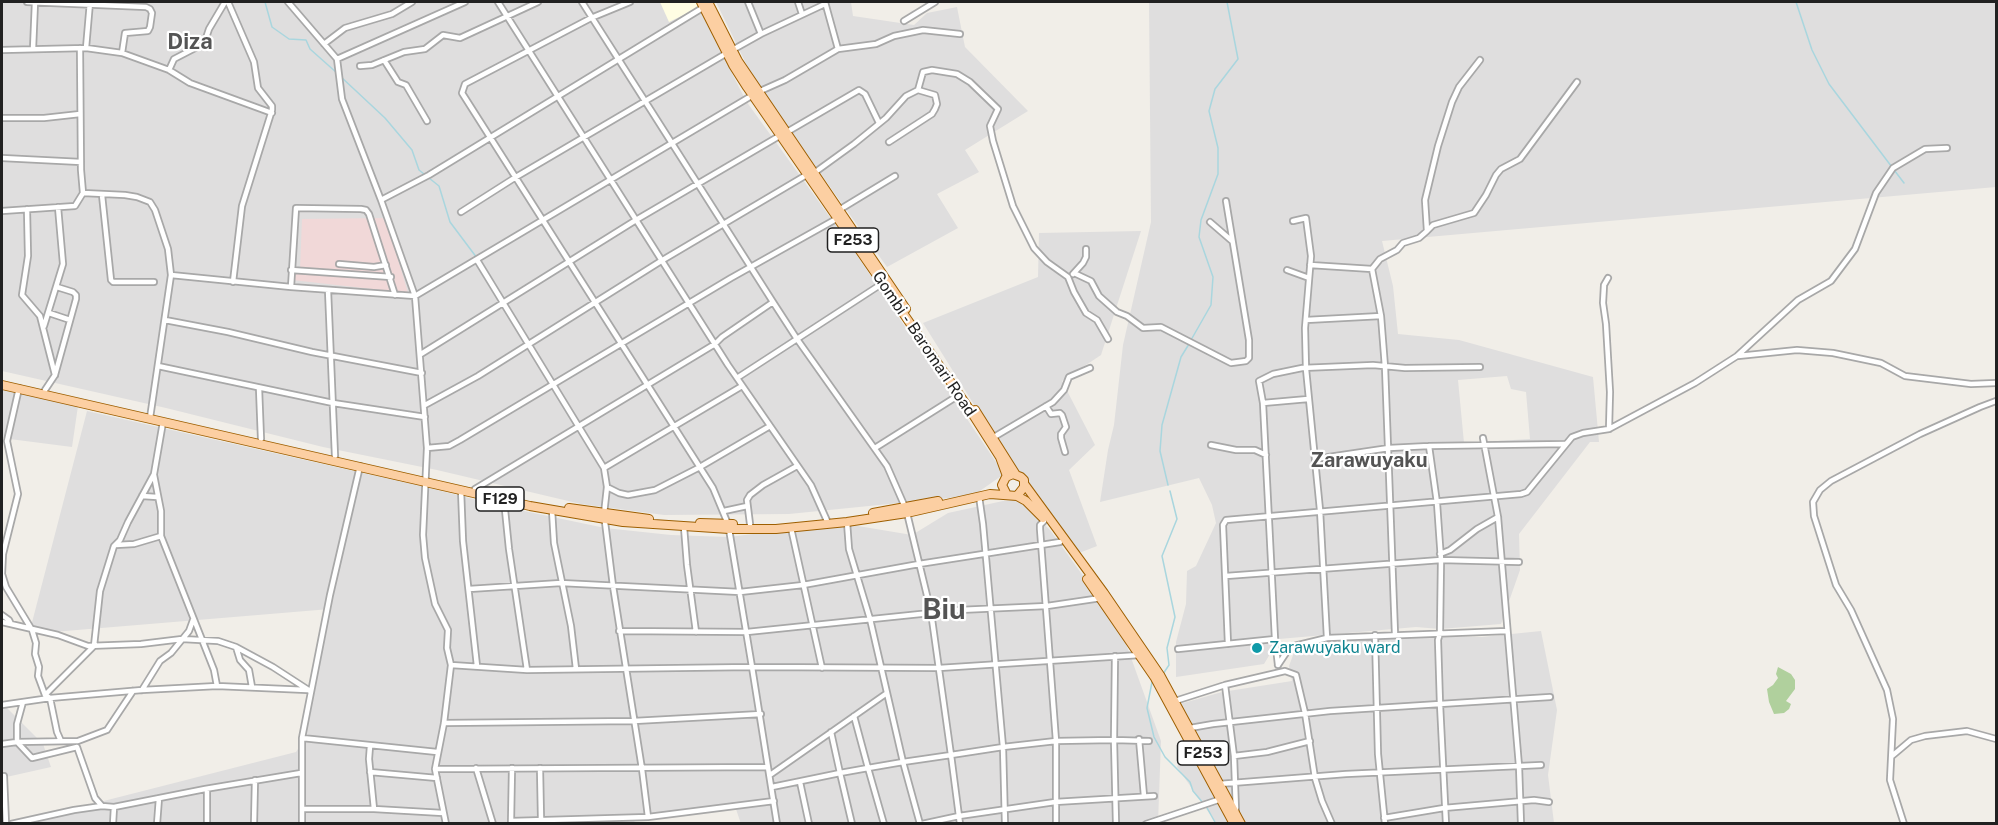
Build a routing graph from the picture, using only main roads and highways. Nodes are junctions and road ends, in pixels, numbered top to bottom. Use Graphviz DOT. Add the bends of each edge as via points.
graph roads {
  1 [pos="704,3"];
  2 [pos="838,214"];
  3 [pos="893,294"];
  4 [pos="2,383"];
  5 [pos="150,416"];
  6 [pos="1017,474"];
  7 [pos="426,479"];
  8 [pos="1005,479"];
  9 [pos="1025,485"];
  10 [pos="1006,494"];
  11 [pos="1017,496"];
  12 [pos="906,510"];
  13 [pos="605,517"];
  14 [pos="827,522"];
  15 [pos="729,526"];
  16 [pos="1160,680"];
  17 [pos="1172,701"];
  18 [pos="1235,819"];
  19 [pos="1241,824"];
  1 -- 2 [label="main road, Gombi - Baromari Road / F253" via="755,93"];
  2 -- 3 [label="main road, Gombi - Baromari Road / F253"];
  2 -- 3 [label="main road, Gombi - Baromari Road / F253"];
  3 -- 6 [label="main road, Gombi - Baromari Road / F253"];
  3 -- 8 [label="main road, Gombi - Baromari Road / F253" via="1000,457"];
  4 -- 5 [label="main road, F129"];
  4 -- 5 [label="main road, F129"];
  5 -- 7 [label="main road, F129"];
  5 -- 7 [label="main road, F129"];
  6 -- 8 [label="main road"];
  6 -- 9 [label="main road, F253"];
  7 -- 13 [label="main road, F129"];
  7 -- 13 [label="main road, F129" via="504,500"];
  8 -- 10 [label="main road, F253"];
  8 -- 12 [label="main road, F129" via="994,489"];
  9 -- 11 [label="main road"];
  9 -- 16 [label="main road, F253" via="1104,593"];
  10 -- 11 [label="main road"];
  10 -- 12 [label="main road, F129"];
  11 -- 16 [label="main road, F253" via="1044,520"];
  12 -- 14 [label="main road, F129"];
  12 -- 14 [label="main road, F129" via="847,522"];
  13 -- 15 [label="main road, F129"];
  13 -- 15 [label="main road, F129" via="684,527"];
  14 -- 15 [label="main road, F129"];
  14 -- 15 [label="main road, F129" via="791,528"];
  16 -- 17 [label="main road, F253"];
  17 -- 18 [label="main road, F253"];
  17 -- 18 [label="main road, F253" via="1190,728"];
  18 -- 19 [label="main road, F253"];
}
